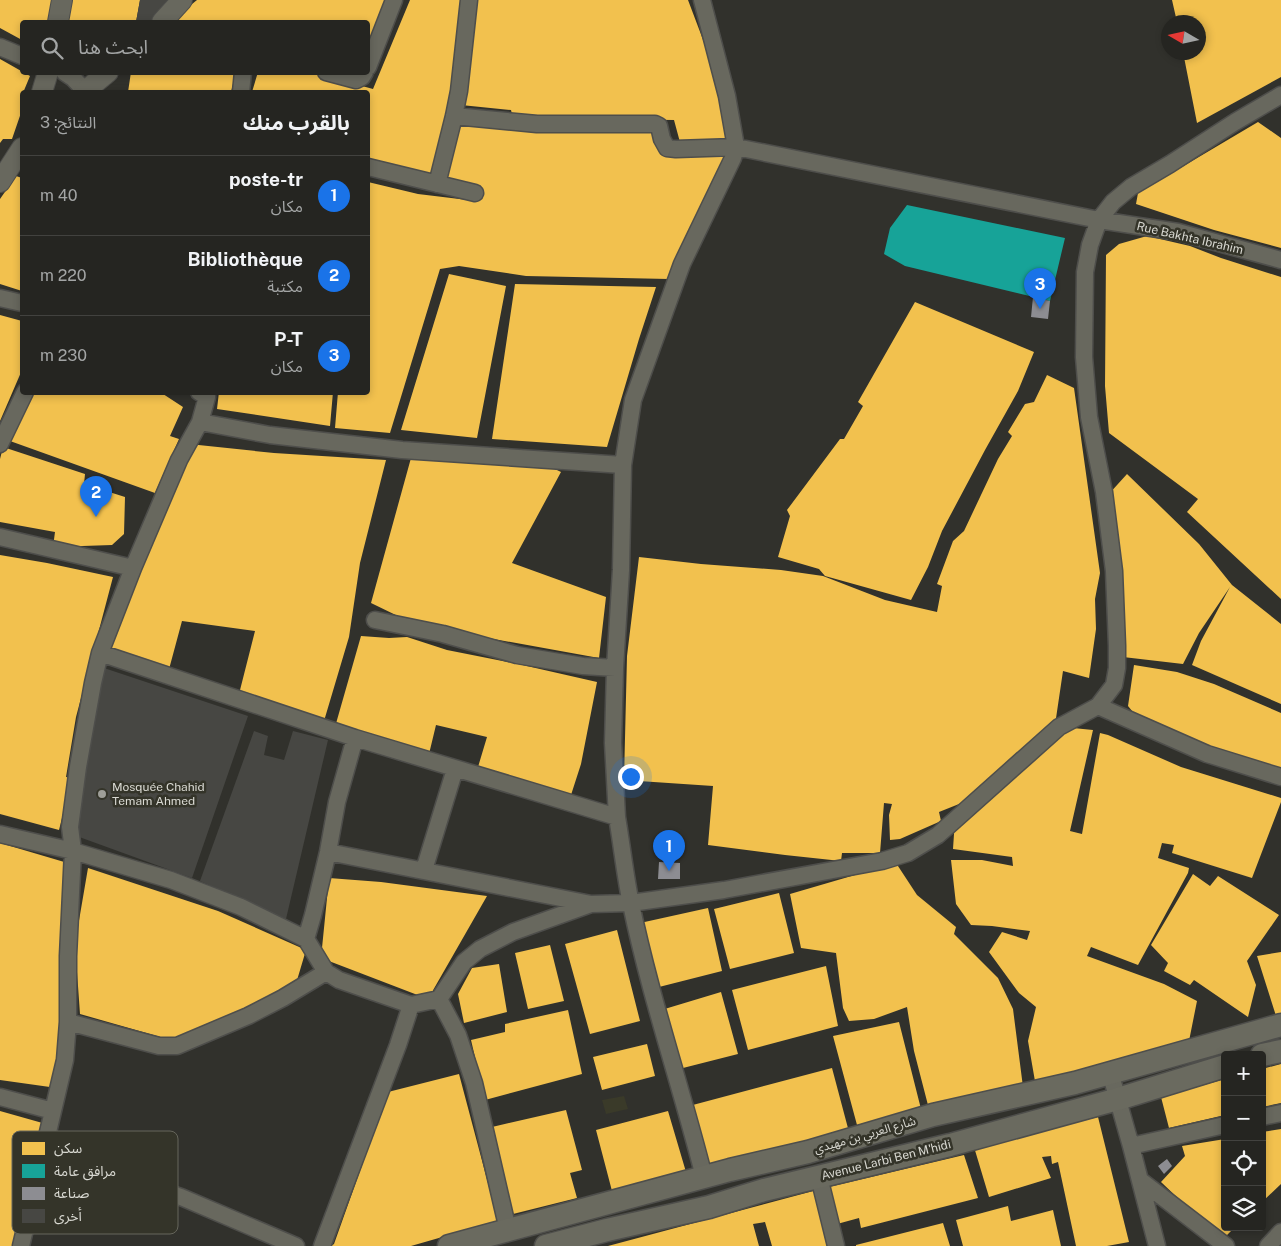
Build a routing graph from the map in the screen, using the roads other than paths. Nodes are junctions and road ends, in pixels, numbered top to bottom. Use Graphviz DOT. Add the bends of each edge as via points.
graph roads {
  1 [pos="62,0"];
  2 [pos="182,0"];
  3 [pos="394,0"];
  4 [pos="469,0"];
  5 [pos="702,0"];
  6 [pos="58,20"];
  7 [pos="164,20"];
  8 [pos="0,47"];
  9 [pos="20,55"];
  10 [pos="370,62"];
  11 [pos="47,75"];
  12 [pos="68,75"];
  13 [pos="105,75"];
  14 [pos="243,75"];
  15 [pos="337,75"];
  16 [pos="364,75"];
  17 [pos="43,90"];
  18 [pos="83,90"];
  19 [pos="87,90"];
  20 [pos="241,90"];
  21 [pos="1281,95"];
  22 [pos="454,116"];
  23 [pos="736,147"];
  24 [pos="20,151"];
  25 [pos="370,167"];
  26 [pos="0,182"];
  27 [pos="437,184"];
  28 [pos="475,193"];
  29 [pos="1099,220"];
  30 [pos="1281,260"];
  31 [pos="0,298"];
  32 [pos="20,303"];
  33 [pos="24,395"];
  34 [pos="204,395"];
  35 [pos="200,422"];
  36 [pos="0,444"];
  37 [pos="623,465"];
  38 [pos="0,536"];
  39 [pos="133,568"];
  40 [pos="375,620"];
  41 [pos="100,653"];
  42 [pos="615,668"];
  43 [pos="1098,706"];
  44 [pos="355,738"];
  45 [pos="456,769"];
  46 [pos="1281,777"];
  47 [pos="617,817"];
  48 [pos="0,834"];
  49 [pos="73,851"];
  50 [pos="328,852"];
  51 [pos="424,870"];
  52 [pos="631,903"];
  53 [pos="591,904"];
  54 [pos="306,939"];
  55 [pos="326,972"];
  56 [pos="439,999"];
  57 [pos="411,1005"];
  58 [pos="68,1022"];
  59 [pos="1281,1025"];
  60 [pos="1281,1050"];
  61 [pos="1266,1054"];
  62 [pos="1221,1067"];
  63 [pos="1110,1072"];
  64 [pos="0,1097"];
  65 [pos="1118,1099"];
  66 [pos="53,1111"];
  67 [pos="1281,1113"];
  68 [pos="1266,1116"];
  69 [pos="1221,1126"];
  70 [pos="48,1131"];
  71 [pos="1131,1146"];
  72 [pos="704,1177"];
  73 [pos="819,1177"];
  74 [pos="1140,1180"];
  75 [pos="178,1195"];
  76 [pos="581,1210"];
  77 [pos="508,1230"];
  78 [pos="1281,1232"];
  79 [pos="586,1241"];
  80 [pos="296,1246"];
  81 [pos="322,1246"];
  82 [pos="449,1246"];
  83 [pos="546,1246"];
  84 [pos="836,1246"];
  85 [pos="1157,1246"];
  86 [pos="1226,1246"];
  87 [pos="1268,1246"];
  1 -- 6 [label="street"];
  2 -- 7 [label="street"];
  3 -- 10 [label="street"];
  4 -- 22 [label="street"];
  5 -- 23 [label="street" via="727,96"];
  8 -- 9 [label="street"];
  11 -- 17 [label="street"];
  12 -- 18 [label="street"];
  13 -- 19 [label="street"];
  14 -- 20 [label="street"];
  15 -- 16 [label="street" via="356,80"];
  21 -- 29 [label="street" via="1131,187"];
  22 -- 23 [label="street, Rue Bakhta Ibrahim" via="538,124 655,124 659,126 667,148"];
  22 -- 27 [label="street"];
  23 -- 29 [label="street, Rue Bakhta Ibrahim"];
  23 -- 37 [label="street" via="682,264 647,360 633,400"];
  24 -- 26 [label="street"];
  25 -- 27 [label="street"];
  27 -- 28 [label="street"];
  29 -- 30 [label="street, Rue Bakhta Ibrahim" via="1178,232"];
  29 -- 43 [label="street" via="1085,272 1084,358 1089,417 1104,492 1114,570 1117,668 1114,685"];
  31 -- 32 [label="street"];
  33 -- 36 [label="street"];
  34 -- 35 [label="street"];
  35 -- 37 [label="street" via="402,450"];
  35 -- 39 [label="street" via="179,460"];
  37 -- 42 [label="street"];
  38 -- 39 [label="street"];
  39 -- 41 [label="street"];
  40 -- 42 [label="street" via="517,655"];
  41 -- 44 [label="street"];
  41 -- 49 [label="street" via="78,767 70,827"];
  42 -- 47 [label="street" via="613,743"];
  43 -- 46 [label="street" via="1207,754"];
  43 -- 52 [label="street" via="1059,727 938,835 908,853 813,875"];
  44 -- 45 [label="street"];
  44 -- 50 [label="street" via="337,802"];
  45 -- 47 [label="street"];
  45 -- 51 [label="street"];
  47 -- 52 [label="street"];
  48 -- 49 [label="street"];
  49 -- 54 [label="street" via="171,880 241,907"];
  49 -- 58 [label="street"];
  50 -- 51 [label="street"];
  50 -- 54 [label="street"];
  51 -- 53 [label="street"];
  52 -- 53 [label="street"];
  52 -- 72 [label="street"];
  53 -- 56 [label="street" via="513,932 480,949 464,962"];
  54 -- 55 [label="street"];
  55 -- 57 [label="street" via="339,980"];
  55 -- 58 [label="street" via="248,1016 177,1046 159,1046"];
  56 -- 57 [label="street"];
  56 -- 77 [label="street" via="458,1034 474,1083"];
  57 -- 81 [label="street"];
  58 -- 66 [label="street" via="65,1060"];
  59 -- 63 [label="main road, شارع العربي بن مهيدي"];
  60 -- 61 [label="main road"];
  62 -- 65 [label="main road, Avenue Larbi Ben M'hidi"];
  63 -- 65 [label="street"];
  63 -- 72 [label="main road, شارع العربي بن مهيدي" via="933,1115 808,1152"];
  64 -- 66 [label="street"];
  65 -- 71 [label="street"];
  65 -- 73 [label="main road, Avenue Larbi Ben M'hidi"];
  66 -- 70 [label="street"];
  67 -- 68 [label="street"];
  69 -- 71 [label="street"];
  71 -- 74 [label="street"];
  72 -- 76 [label="main road, شارع العربي بن مهيدي"];
  73 -- 79 [label="main road, Avenue Larbi Ben M'hidi" via="607,1230"];
  73 -- 84 [label="street"];
  74 -- 85 [label="street"];
  74 -- 86 [label="street"];
  75 -- 80 [label="street"];
  76 -- 77 [label="main road, شارع العربي بن مهيدي"];
  76 -- 79 [label="street"];
  77 -- 82 [label="main road, شارع العربي بن مهيدي"];
  78 -- 87 [label="street"];
  79 -- 83 [label="main road, Avenue Larbi Ben M'hidi"];
}
